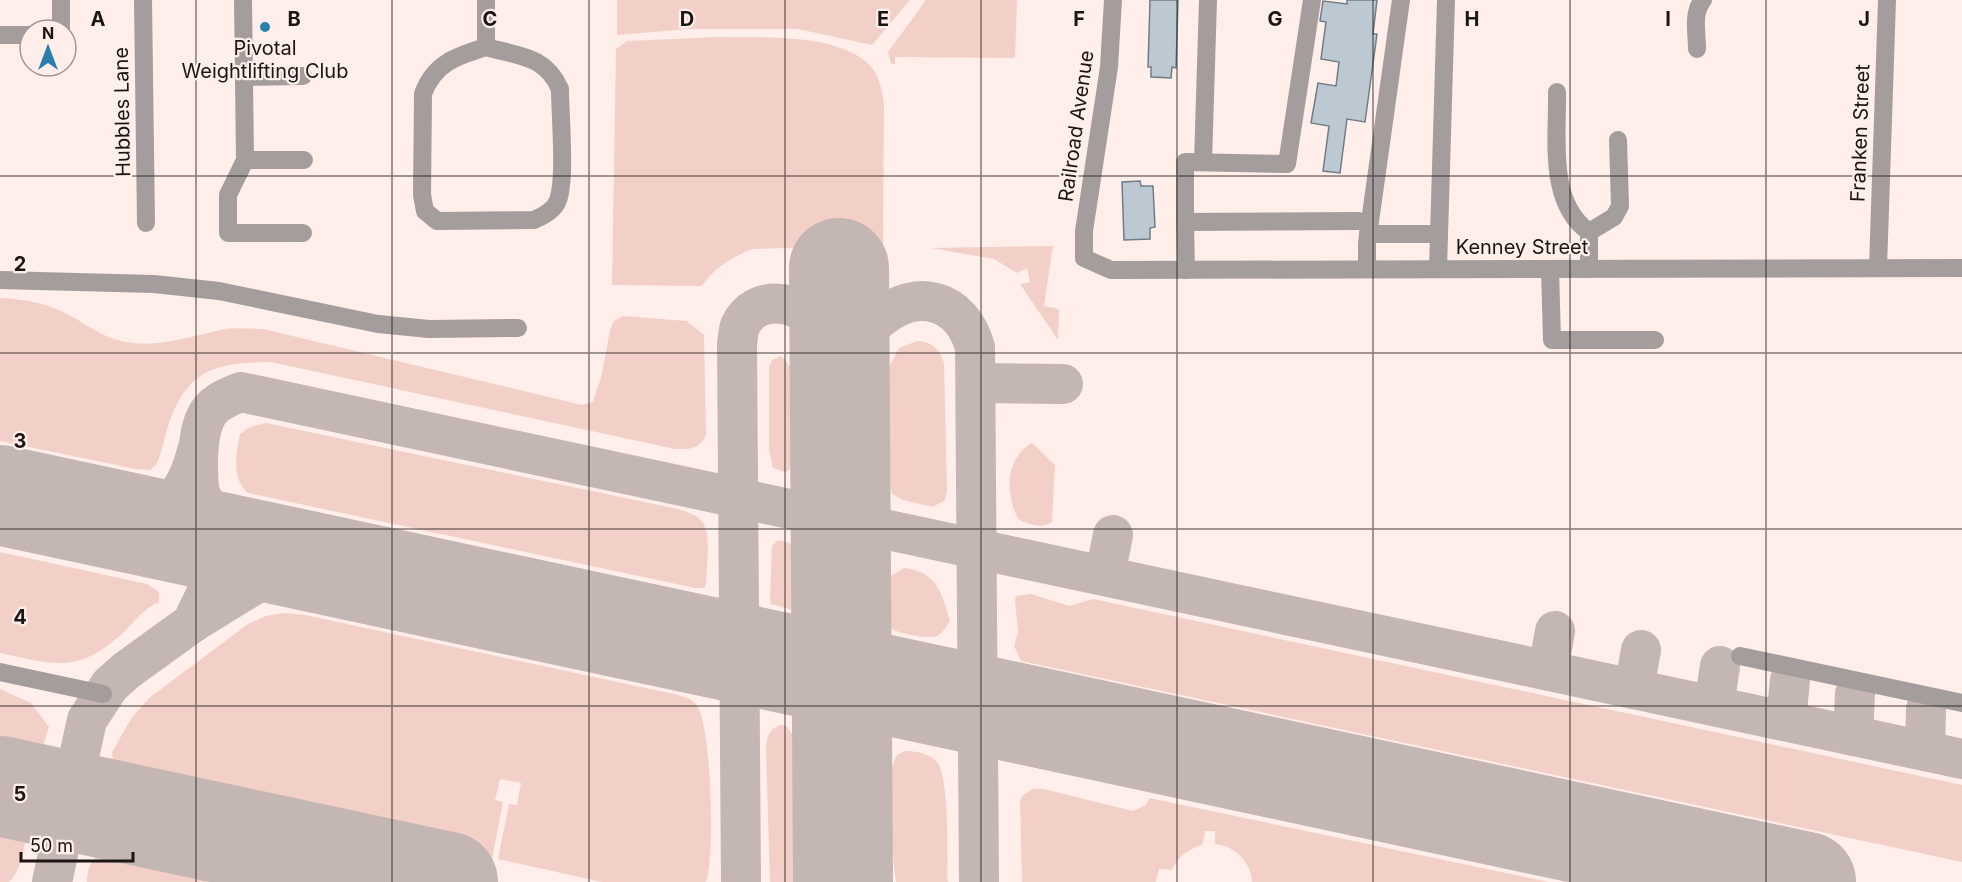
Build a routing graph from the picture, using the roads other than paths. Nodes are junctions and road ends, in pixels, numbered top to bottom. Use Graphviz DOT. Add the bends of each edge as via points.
graph roads {
  1 [pos="61,0"];
  2 [pos="143,0"];
  3 [pos="243,0"];
  4 [pos="486,0"];
  5 [pos="1113,0"];
  6 [pos="1208,0"];
  7 [pos="1312,0"];
  8 [pos="1401,0"];
  9 [pos="1446,0"];
  10 [pos="1703,0"];
  11 [pos="1887,0"];
  12 [pos="61,18"];
  13 [pos="0,35"];
  14 [pos="18,35"];
  15 [pos="486,47"];
  16 [pos="1697,49"];
  17 [pos="303,76"];
  18 [pos="244,77"];
  19 [pos="1557,92"];
  20 [pos="1617,140"];
  21 [pos="245,160"];
  22 [pos="304,160"];
  23 [pos="1203,162"];
  24 [pos="1185,222"];
  25 [pos="146,223"];
  26 [pos="1364,228"];
  27 [pos="1589,232"];
  28 [pos="303,233"];
  29 [pos="1439,234"];
  30 [pos="1084,258"];
  31 [pos="1878,268"];
  32 [pos="1962,268"];
  33 [pos="1367,269"];
  34 [pos="1438,269"];
  35 [pos="1550,269"];
  36 [pos="1588,269"];
  37 [pos="1186,270"];
  38 [pos="0,280"];
  39 [pos="518,328"];
  40 [pos="1655,340"];
  41 [pos="1740,656"];
  42 [pos="0,672"];
  43 [pos="103,694"];
  44 [pos="1962,703"];
  1 -- 12 [label="street"];
  2 -- 25 [label="street, Hubbles Lane"];
  3 -- 18 [label="street"];
  4 -- 15 [label="street"];
  5 -- 30 [label="street, Railroad Avenue" via="1109,67 1084,231"];
  6 -- 23 [label="street"];
  7 -- 23 [label="street" via="1287,164"];
  8 -- 26 [label="street"];
  9 -- 29 [label="street"];
  10 -- 16 [label="street" via="1696,17"];
  11 -- 31 [label="street, Franken Street"];
  13 -- 14 [label="street"];
  15 -- 15 [label="street" via="440,65 423,93 422,195 425,210 437,221 534,220 558,202 560,88 546,66"];
  17 -- 18 [label="street"];
  18 -- 21 [label="street"];
  19 -- 27 [label="street" via="1559,184 1577,223"];
  20 -- 27 [label="street" via="1620,206 1614,218"];
  21 -- 22 [label="street"];
  21 -- 28 [label="street" via="228,195 228,233"];
  23 -- 24 [label="street" via="1185,162"];
  24 -- 26 [label="street"];
  24 -- 37 [label="street"];
  26 -- 29 [label="street"];
  26 -- 33 [label="street"];
  27 -- 36 [label="street"];
  29 -- 34 [label="street"];
  30 -- 37 [label="street, Kenney Street" via="1111,270"];
  31 -- 32 [label="street, Kenney Street"];
  31 -- 36 [label="street, Kenney Street"];
  33 -- 34 [label="street, Kenney Street"];
  33 -- 37 [label="street, Kenney Street"];
  34 -- 35 [label="street, Kenney Street"];
  35 -- 36 [label="street, Kenney Street"];
  35 -- 40 [label="street" via="1552,340"];
  38 -- 39 [label="street" via="154,284 219,291 378,324 429,329"];
  41 -- 44 [label="street"];
  42 -- 43 [label="street"];
}
